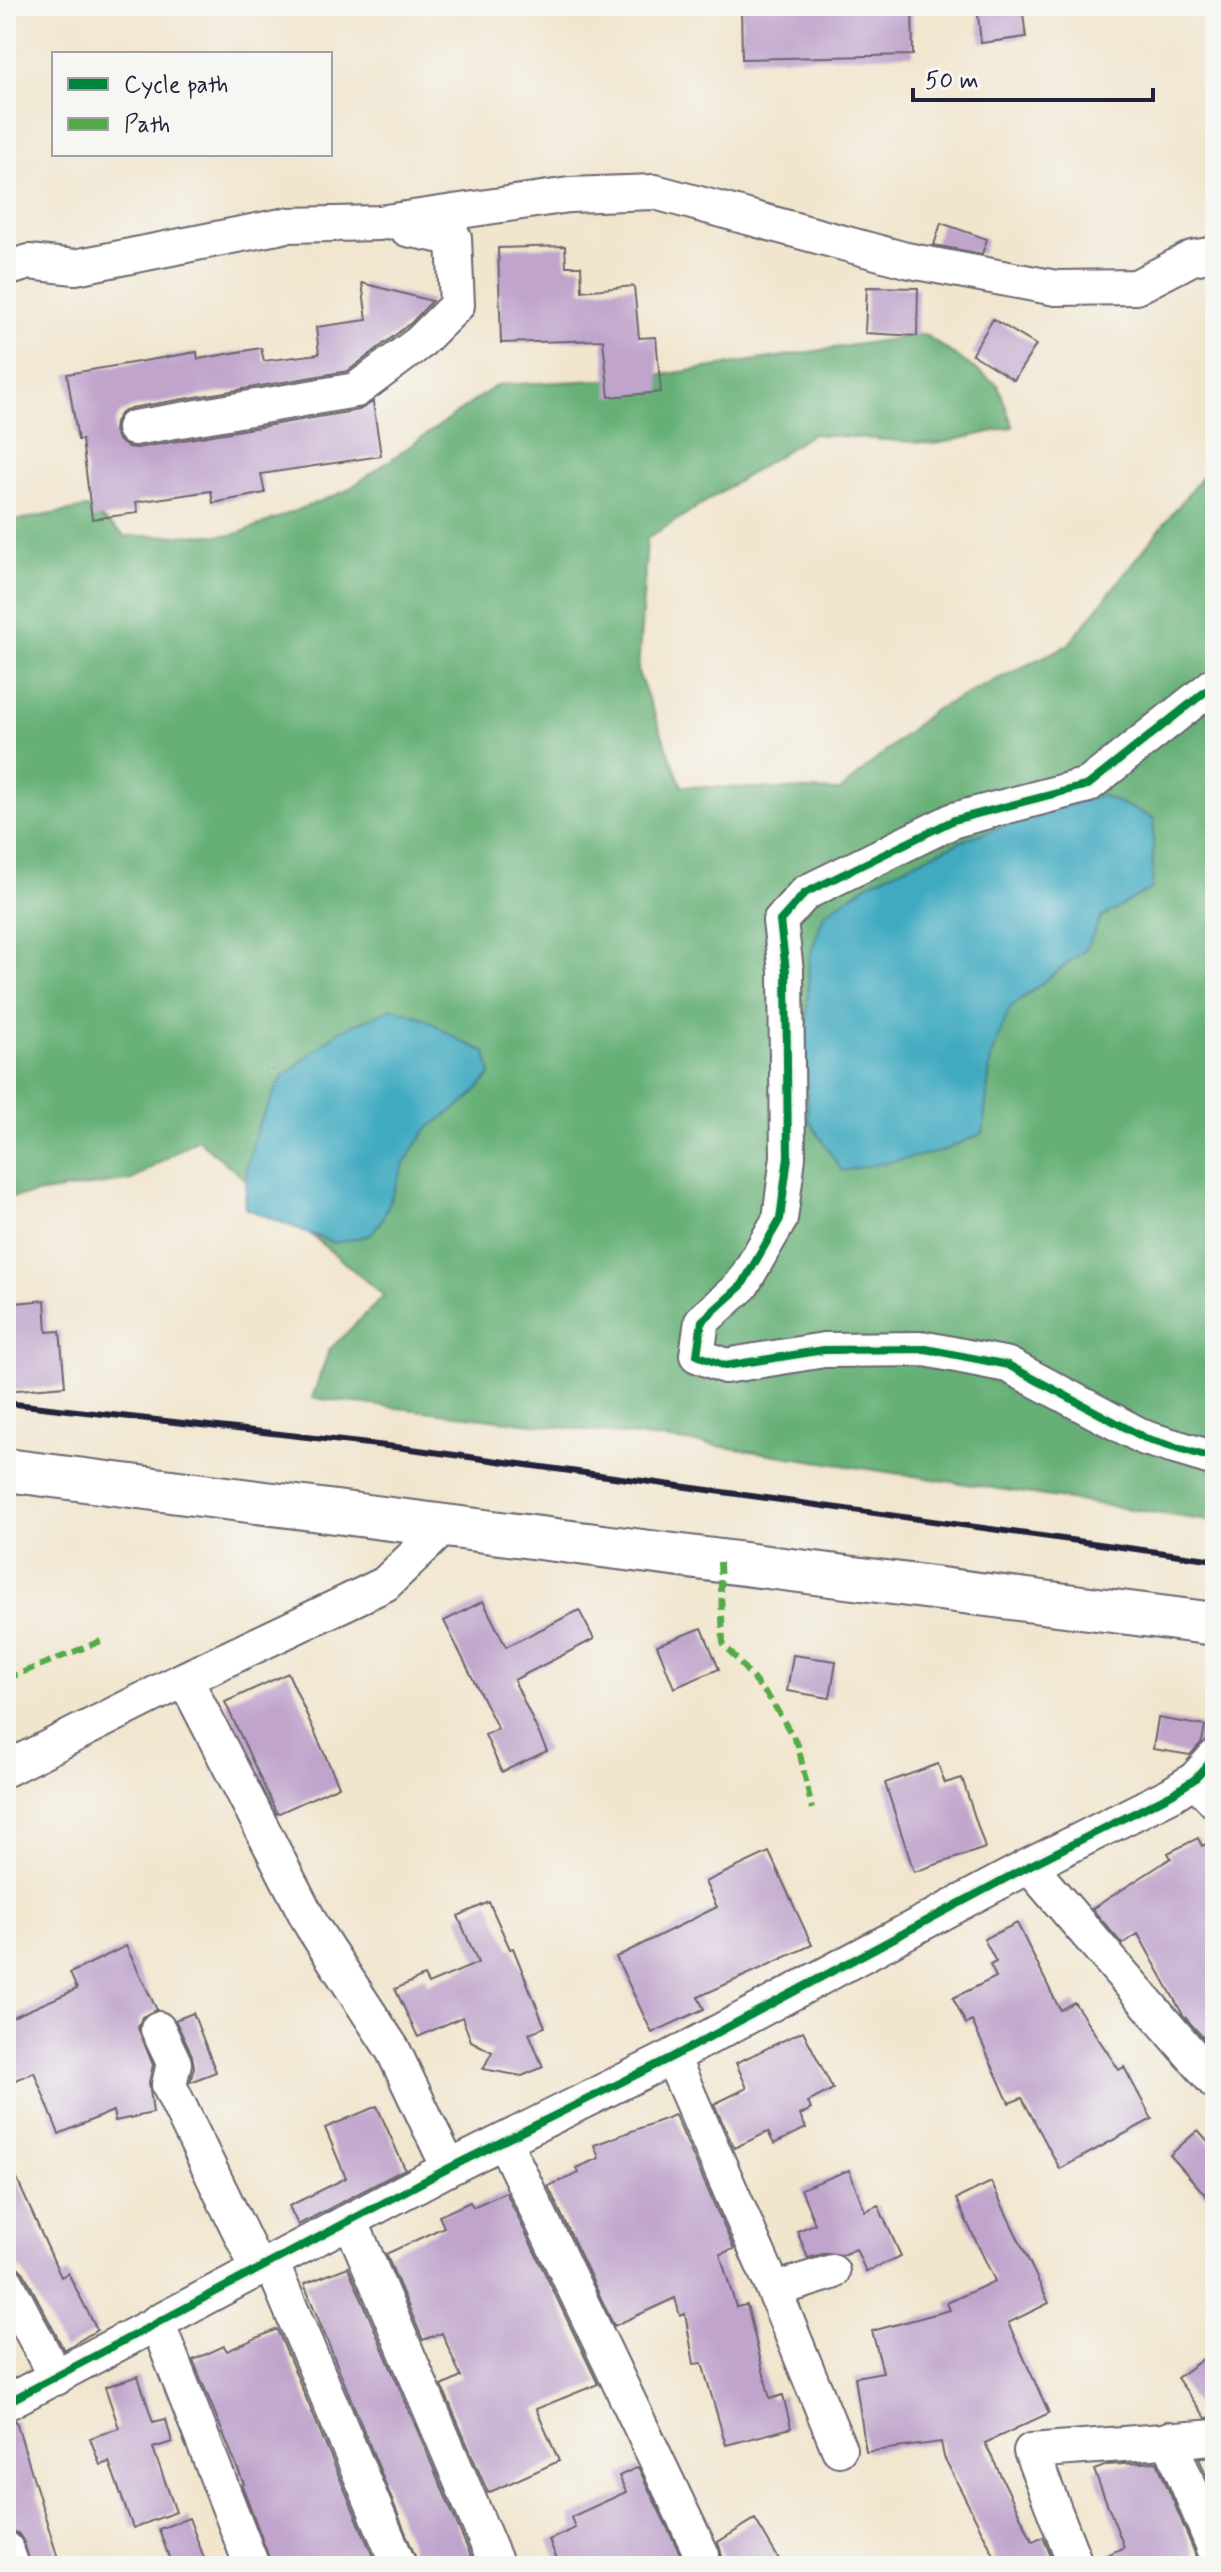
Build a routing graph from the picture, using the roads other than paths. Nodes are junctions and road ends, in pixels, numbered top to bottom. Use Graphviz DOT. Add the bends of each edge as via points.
graph roads {
  1 [pos="379,223"];
  2 [pos="1215,254"];
  3 [pos="6,269"];
  4 [pos="134,428"];
  5 [pos="1215,684"];
  6 [pos="1215,1459"];
  7 [pos="6,1470"];
  8 [pos="444,1527"];
  9 [pos="1215,1624"];
  10 [pos="185,1679"];
  11 [pos="6,1769"];
  12 [pos="1208,1779"];
  13 [pos="1029,1866"];
  14 [pos="158,2029"];
  15 [pos="672,2057"];
  16 [pos="1214,2080"];
  17 [pos="504,2141"];
  18 [pos="449,2168"];
  19 [pos="351,2222"];
  20 [pos="264,2266"];
  21 [pos="832,2272"];
  22 [pos="6,2282"];
  23 [pos="774,2290"];
  24 [pos="157,2322"];
  25 [pos="56,2378"];
  26 [pos="6,2403"];
  27 [pos="1215,2437"];
  28 [pos="1169,2439"];
  29 [pos="839,2449"];
  30 [pos="6,2549"];
  31 [pos="1215,2550"];
  32 [pos="702,2555"];
  33 [pos="12,2566"];
  34 [pos="252,2566"];
  35 [pos="399,2566"];
  36 [pos="497,2566"];
  37 [pos="1076,2566"];
  1 -- 2 [label="street" via="569,195 655,192 906,260 1056,288 1136,287 1192,258"];
  1 -- 3 [label="street" via="287,225 75,267 29,262"];
  1 -- 4 [label="street" via="454,238 457,305 419,343 356,390"];
  5 -- 6 [label="street" via="1088,785 954,820 805,893 780,921 786,971 788,1157 780,1219 742,1285 702,1321 697,1355 725,1366 824,1350 926,1349 1008,1365 1145,1438"];
  7 -- 8 [label="street"];
  8 -- 9 [label="street"];
  8 -- 10 [label="street" via="385,1584"];
  10 -- 11 [label="street"];
  10 -- 18 [label="street" via="312,1926 393,2050"];
  12 -- 13 [label="street"];
  13 -- 15 [label="street"];
  13 -- 16 [label="street"];
  14 -- 20 [label="street" via="174,2063 169,2085"];
  15 -- 17 [label="street"];
  15 -- 23 [label="street"];
  17 -- 18 [label="street"];
  17 -- 32 [label="street"];
  18 -- 19 [label="street"];
  19 -- 20 [label="street"];
  19 -- 36 [label="street"];
  20 -- 24 [label="street"];
  20 -- 35 [label="street"];
  21 -- 23 [label="street"];
  22 -- 25 [label="street"];
  23 -- 29 [label="street"];
  24 -- 25 [label="street"];
  24 -- 34 [label="street"];
  25 -- 26 [label="street"];
  27 -- 28 [label="street"];
  28 -- 31 [label="street"];
  28 -- 37 [label="street" via="1031,2451"];
  30 -- 33 [label="street"];
}
